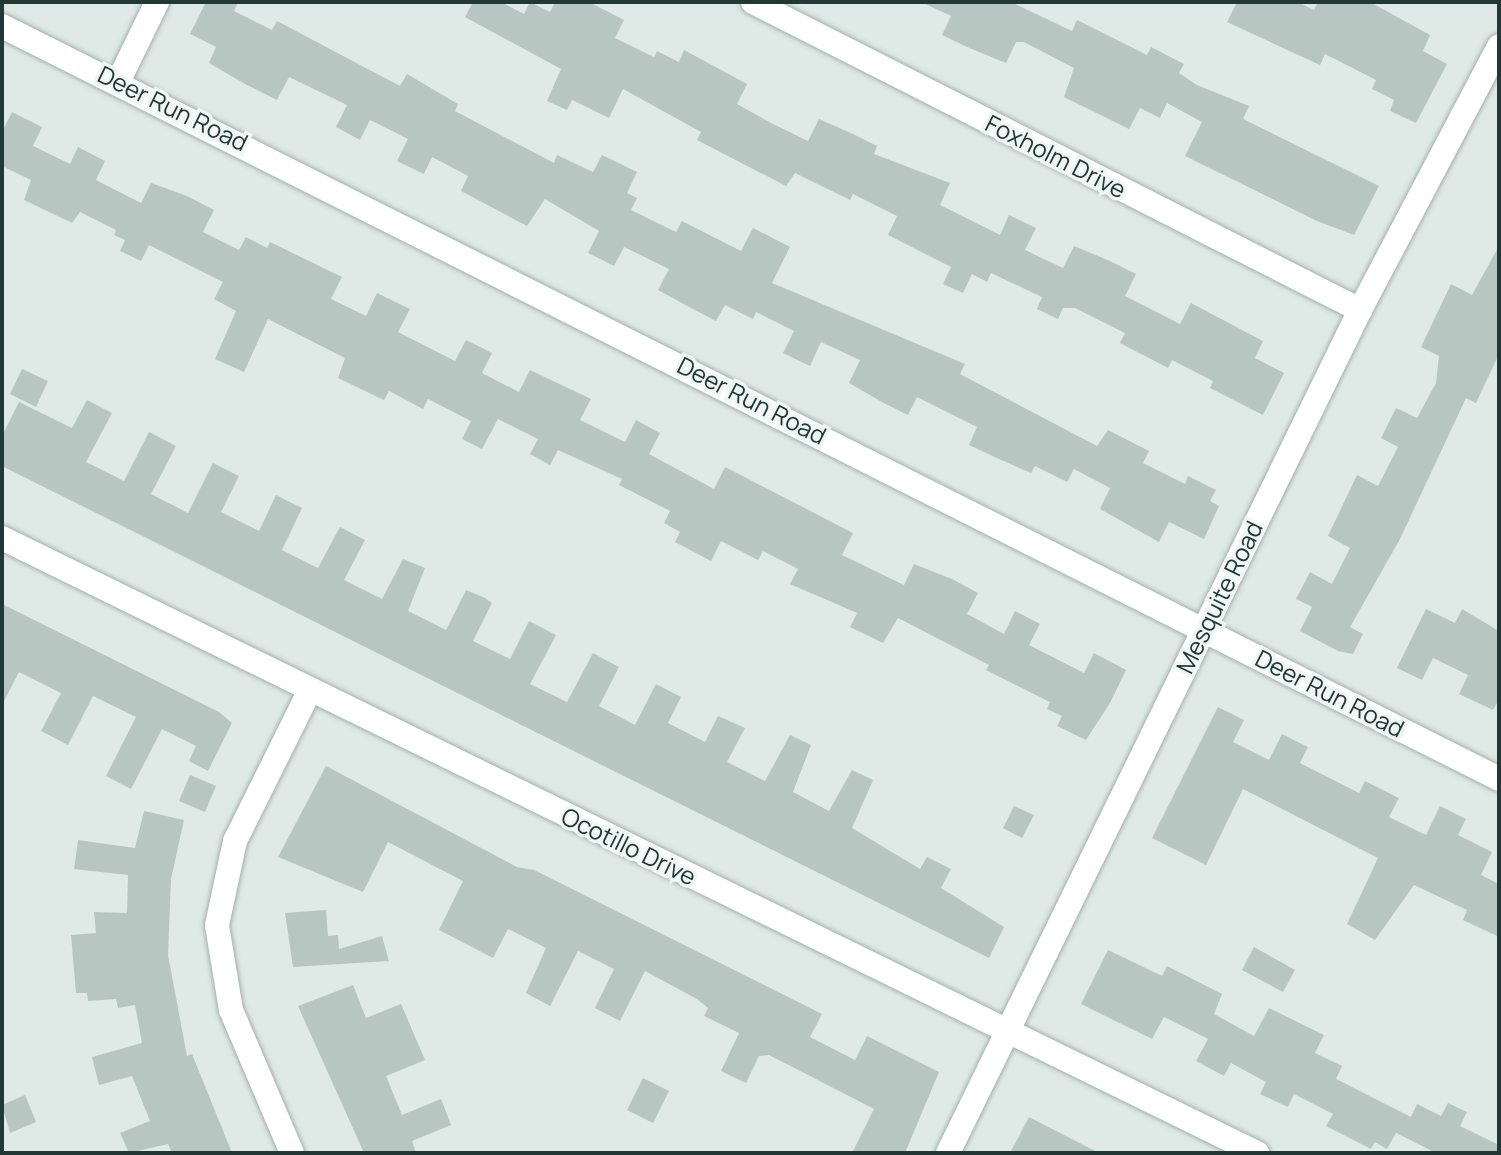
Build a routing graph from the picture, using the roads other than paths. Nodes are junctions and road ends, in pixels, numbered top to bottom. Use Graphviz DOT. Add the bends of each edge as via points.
graph roads {
  1 [pos="157,2"];
  2 [pos="753,2"];
  3 [pos="2,26"];
  4 [pos="1499,46"];
  5 [pos="119,80"];
  6 [pos="1360,310"];
  7 [pos="2,538"];
  8 [pos="1203,629"];
  9 [pos="309,692"];
  10 [pos="1499,779"];
  11 [pos="1009,1028"];
  12 [pos="292,1153"];
  13 [pos="948,1153"];
  14 [pos="1257,1153"];
  1 -- 5 [label="street"];
  2 -- 6 [label="street, Foxholm Drive"];
  3 -- 5 [label="street, Deer Run Road"];
  4 -- 6 [label="street, Mesquite Road"];
  5 -- 8 [label="street, Deer Run Road"];
  6 -- 8 [label="street, Mesquite Road"];
  7 -- 9 [label="street, Ocotillo Drive"];
  8 -- 10 [label="street, Deer Run Road"];
  8 -- 11 [label="street, Mesquite Road"];
  9 -- 11 [label="street, Ocotillo Drive"];
  9 -- 12 [label="street" via="235,841 217,925 231,1010"];
  11 -- 13 [label="street, Mesquite Road"];
  11 -- 14 [label="street, Ocotillo Drive"];
}
